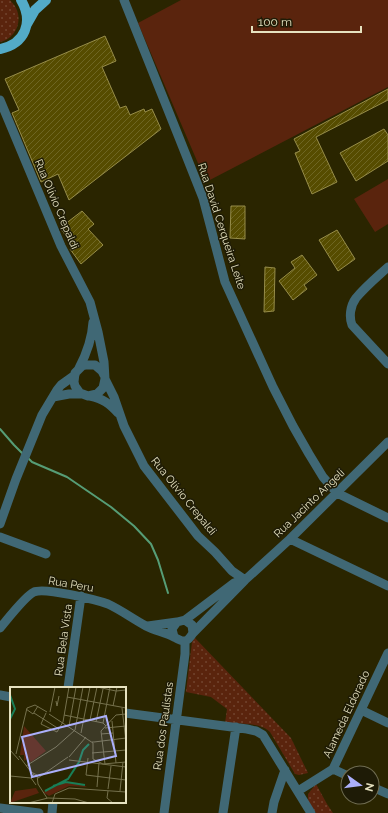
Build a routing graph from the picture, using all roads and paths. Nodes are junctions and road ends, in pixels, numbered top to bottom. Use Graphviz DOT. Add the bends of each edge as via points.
graph roads {
  1 [pos="21,0"];
  2 [pos="46,0"];
  3 [pos="124,0"];
  4 [pos="27,24"];
  5 [pos="0,50"];
  6 [pos="0,100"];
  7 [pos="388,267"];
  8 [pos="94,317"];
  9 [pos="386,357"];
  10 [pos="77,371"];
  11 [pos="104,377"];
  12 [pos="86,395"];
  13 [pos="53,397"];
  14 [pos="121,416"];
  15 [pos="386,447"];
  16 [pos="337,493"];
  17 [pos="388,518"];
  18 [pos="0,524"];
  19 [pos="0,537"];
  20 [pos="290,539"];
  21 [pos="46,554"];
  22 [pos="245,580"];
  23 [pos="388,586"];
  24 [pos="81,596"];
  25 [pos="181,621"];
  26 [pos="147,627"];
  27 [pos="0,628"];
  28 [pos="193,633"];
  29 [pos="174,637"];
  30 [pos="185,641"];
  31 [pos="388,655"];
  32 [pos="68,687"];
  33 [pos="0,695"];
  34 [pos="10,697"];
  35 [pos="361,710"];
  36 [pos="126,713"];
  37 [pos="176,720"];
  38 [pos="388,723"];
  39 [pos="236,727"];
  40 [pos="333,769"];
  41 [pos="285,770"];
  42 [pos="340,772"];
  43 [pos="298,791"];
  44 [pos="53,803"];
  45 [pos="0,808"];
  46 [pos="39,813"];
  47 [pos="52,813"];
  48 [pos="164,813"];
  49 [pos="223,813"];
  50 [pos="272,813"];
  51 [pos="311,813"];
  1 -- 4 [label="main road" via="27,15"];
  2 -- 4 [label="main road" via="35,10"];
  3 -- 16 [label="street, Rua David Cerqueira Leite" via="203,198 225,282 293,426 324,477"];
  4 -- 5 [label="main road" via="17,42"];
  6 -- 8 [label="street, Rua Olívio Crepaldi" via="61,246 90,302"];
  7 -- 9 [label="street" via="355,299 350,318 352,325"];
  8 -- 10 [label="street, Rua Olívio Crepaldi" via="90,341"];
  8 -- 11 [label="street, Rua Olívio Crepaldi" via="104,362"];
  10 -- 11 [label="street" via="86,365 95,365"];
  10 -- 12 [label="street" via="75,386"];
  10 -- 13 [label="street" via="61,385"];
  11 -- 12 [label="street" via="104,384 97,394"];
  11 -- 14 [label="street, Rua Olívio Crepaldi"];
  12 -- 13 [label="street" via="65,394"];
  12 -- 14 [label="street, Rua Olívio Crepaldi" via="105,401"];
  13 -- 18 [label="street" via="32,438"];
  14 -- 22 [label="street, Rua Olívio Crepaldi" via="144,466 198,536 232,572"];
  15 -- 16 [label="street, Rua Jacinto Angeli"];
  16 -- 17 [label="street"];
  16 -- 20 [label="street, Rua Jacinto Angeli"];
  19 -- 21 [label="street"];
  20 -- 22 [label="street, Rua Jacinto Angeli"];
  20 -- 23 [label="street"];
  22 -- 25 [label="street, Rua Jacinto Angeli" via="234,583"];
  22 -- 28 [label="street, Rua Jacinto Angeli"];
  24 -- 26 [label="street, Rua Peru" via="109,605"];
  24 -- 27 [label="street, Rua Peru" via="34,592"];
  24 -- 32 [label="street, Rua Bela Vista"];
  25 -- 26 [label="street"];
  25 -- 28 [label="street" via="192,625"];
  25 -- 29 [label="street" via="172,629"];
  26 -- 29 [label="street, Rua Peru"];
  28 -- 30 [label="street" via="189,640"];
  29 -- 30 [label="street"];
  30 -- 37 [label="street, Rua dos Paulistas"];
  31 -- 35 [label="street, Alameda Eldorado"];
  33 -- 34 [label="street"];
  35 -- 38 [label="street"];
  35 -- 40 [label="street, Alameda Eldorado"];
  36 -- 37 [label="street"];
  37 -- 39 [label="street"];
  37 -- 48 [label="street, Rua dos Paulistas"];
  39 -- 41 [label="street" via="263,735"];
  39 -- 49 [label="street"];
  40 -- 42 [label="street"];
  40 -- 43 [label="street, Alameda Eldorado"];
  41 -- 43 [label="street"];
  41 -- 50 [label="street"];
  43 -- 51 [label="street"];
  44 -- 47 [label="street"];
  45 -- 46 [label="street"];
}
